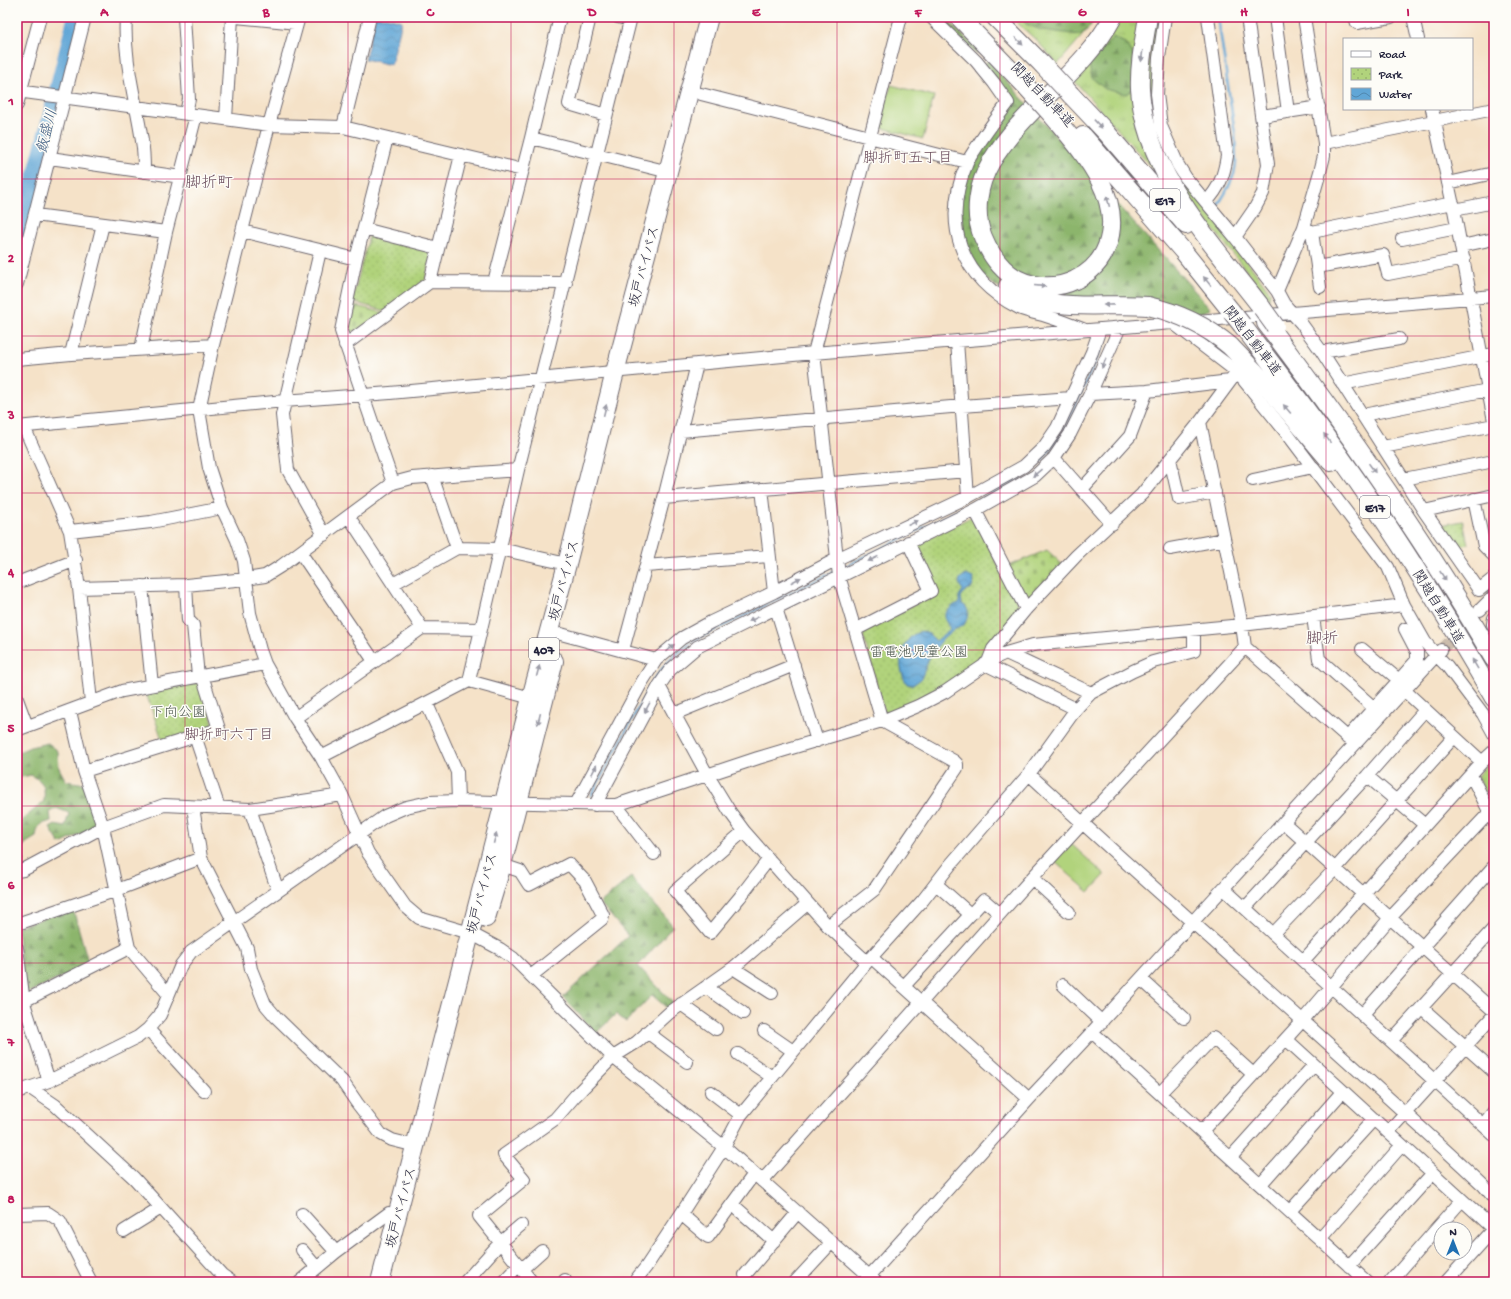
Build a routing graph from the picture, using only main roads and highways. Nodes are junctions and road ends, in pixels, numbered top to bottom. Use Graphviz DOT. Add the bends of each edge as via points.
graph roads {
  1 [pos="709,17"];
  2 [pos="720,17"];
  3 [pos="959,17"];
  4 [pos="968,17"];
  5 [pos="995,17"];
  6 [pos="1102,17"];
  7 [pos="1113,17"];
  8 [pos="1148,17"];
  9 [pos="1026,81"];
  10 [pos="1056,112"];
  11 [pos="1264,316"];
  12 [pos="621,371"];
  13 [pos="1409,559"];
  14 [pos="1494,659"];
  15 [pos="1494,698"];
  16 [pos="511,802"];
  17 [pos="475,936"];
  18 [pos="380,1282"];
  19 [pos="392,1282"];
  1 -- 12 [label="highway, 坂戸バイパス / 407" via="668,172"];
  2 -- 12 [label="highway, 坂戸バイパス / 407" via="701,94"];
  3 -- 9 [label="highway"];
  4 -- 9 [label="highway, 関越自動車道 / E17"];
  5 -- 11 [label="highway, 関越自動車道 / E17, one-way, bridge" via="1042,64 1152,184"];
  13 -- 6 [label="highway, one-way, bridge" via="1255,372 1230,346 1208,330 1185,317 1148,306 1055,304 1028,297 1015,291 995,275 975,245 969,220 970,196 972,183 982,160 1000,134 1093,33"];
  7 -- 10 [label="highway, one-way" via="1086,56 1016,129 998,152 981,188 978,200 979,224 992,255 1014,277 1023,282 1043,286 1064,285 1092,270 1104,252 1110,232 1108,200 1100,181"];
  8 -- 11 [label="highway, one-way" via="1141,57 1140,89 1144,118 1153,149 1169,182"];
  9 -- 10 [label="highway, 関越自動車道 / E17"];
  13 -- 10 [label="highway, 関越自動車道 / E17, one-way, bridge" via="1337,451 1231,311 1145,206"];
  11 -- 14 [label="highway, 関越自動車道 / E17, one-way" via="1392,497"];
  12 -- 16 [label="highway, 坂戸バイパス / 407, one-way" via="560,634"];
  16 -- 12 [label="highway, 坂戸バイパス / 407, one-way" via="531,698"];
  15 -- 13 [label="highway, 関越自動車道 / E17, one-way"];
  17 -- 16 [label="highway, 坂戸バイパス / 407, one-way"];
  16 -- 17 [label="highway, 坂戸バイパス / 407" via="502,865"];
  17 -- 18 [label="highway, 坂戸バイパス / 407"];
  17 -- 19 [label="highway, 坂戸バイパス / 407"];
}
